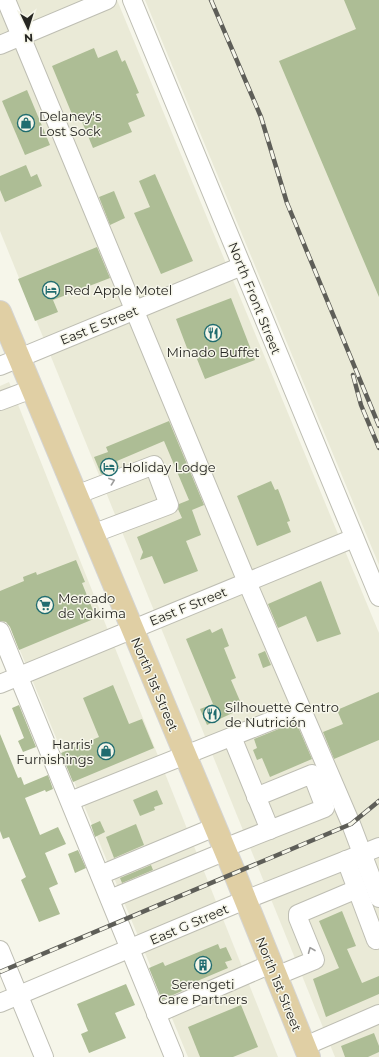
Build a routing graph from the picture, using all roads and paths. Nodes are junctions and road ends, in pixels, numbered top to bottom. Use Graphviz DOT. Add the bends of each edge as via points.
graph roads {
  1 [pos="6,0"];
  2 [pos="107,0"];
  3 [pos="132,0"];
  4 [pos="21,36"];
  5 [pos="0,45"];
  6 [pos="242,266"];
  7 [pos="136,310"];
  8 [pos="0,312"];
  9 [pos="9,362"];
  10 [pos="32,389"];
  11 [pos="0,402"];
  12 [pos="76,495"];
  13 [pos="92,534"];
  14 [pos="354,538"];
  15 [pos="247,582"];
  16 [pos="379,597"];
  17 [pos="132,630"];
  18 [pos="0,631"];
  19 [pos="19,676"];
  20 [pos="0,684"];
  21 [pos="301,709"];
  22 [pos="232,737"];
  23 [pos="185,756"];
  24 [pos="256,797"];
  25 [pos="70,801"];
  26 [pos="215,827"];
  27 [pos="270,830"];
  28 [pos="379,846"];
  29 [pos="225,850"];
  30 [pos="353,857"];
  31 [pos="100,875"];
  32 [pos="357,888"];
  33 [pos="379,898"];
  34 [pos="110,900"];
  35 [pos="245,900"];
  36 [pos="376,940"];
  37 [pos="129,949"];
  38 [pos="0,950"];
  39 [pos="274,970"];
  40 [pos="19,995"];
  41 [pos="0,1003"];
  42 [pos="156,1014"];
  43 [pos="379,1014"];
  44 [pos="307,1052"];
  45 [pos="44,1057"];
  46 [pos="174,1057"];
  1 -- 4 [label="street"];
  2 -- 4 [label="street"];
  3 -- 6 [label="street, North Front Street"];
  4 -- 5 [label="street"];
  4 -- 7 [label="street"];
  6 -- 7 [label="street, East E Street"];
  6 -- 14 [label="street, North Front Street"];
  7 -- 9 [label="street, East E Street"];
  7 -- 15 [label="street"];
  8 -- 9 [label="main road, North 1st Street"];
  9 -- 10 [label="main road, North 1st Street"];
  10 -- 11 [label="street"];
  10 -- 12 [label="main road, North 1st Street"];
  12 -- 13 [label="main road, North 1st Street"];
  12 -- 13 [label="street, one-way" via="154,466 169,505"];
  13 -- 17 [label="main road, North 1st Street"];
  14 -- 15 [label="street, East F Street"];
  14 -- 16 [label="street, North Front Street"];
  15 -- 17 [label="street, East F Street"];
  15 -- 21 [label="street"];
  17 -- 19 [label="street, East F Street"];
  17 -- 23 [label="main road, North 1st Street"];
  18 -- 19 [label="street"];
  19 -- 20 [label="street, East F Street"];
  19 -- 25 [label="street"];
  21 -- 22 [label="street"];
  21 -- 30 [label="street" via="351,824"];
  22 -- 23 [label="street"];
  22 -- 24 [label="street"];
  23 -- 25 [label="street"];
  23 -- 26 [label="main road, North 1st Street"];
  24 -- 27 [label="street"];
  24 -- 27 [label="street" via="312,774 325,808"];
  25 -- 31 [label="street"];
  26 -- 29 [label="main road, North 1st Street"];
  26 -- 31 [label="street"];
  27 -- 29 [label="street"];
  28 -- 30 [label="street, East G Street"];
  29 -- 34 [label="street"];
  29 -- 35 [label="main road, North 1st Street"];
  30 -- 32 [label="street"];
  30 -- 33 [label="street"];
  30 -- 35 [label="street, East G Street"];
  31 -- 34 [label="street"];
  32 -- 36 [label="street"];
  39 -- 32 [label="street, one-way" via="315,960 298,914"];
  34 -- 37 [label="street"];
  35 -- 37 [label="street, East G Street"];
  35 -- 39 [label="main road, North 1st Street"];
  37 -- 40 [label="street, East G Street"];
  37 -- 42 [label="street"];
  38 -- 40 [label="street"];
  39 -- 42 [label="street"];
  39 -- 44 [label="main road, North 1st Street"];
  40 -- 41 [label="street, East G Street"];
  40 -- 45 [label="street"];
  42 -- 46 [label="street"];
  43 -- 44 [label="street"];
}
